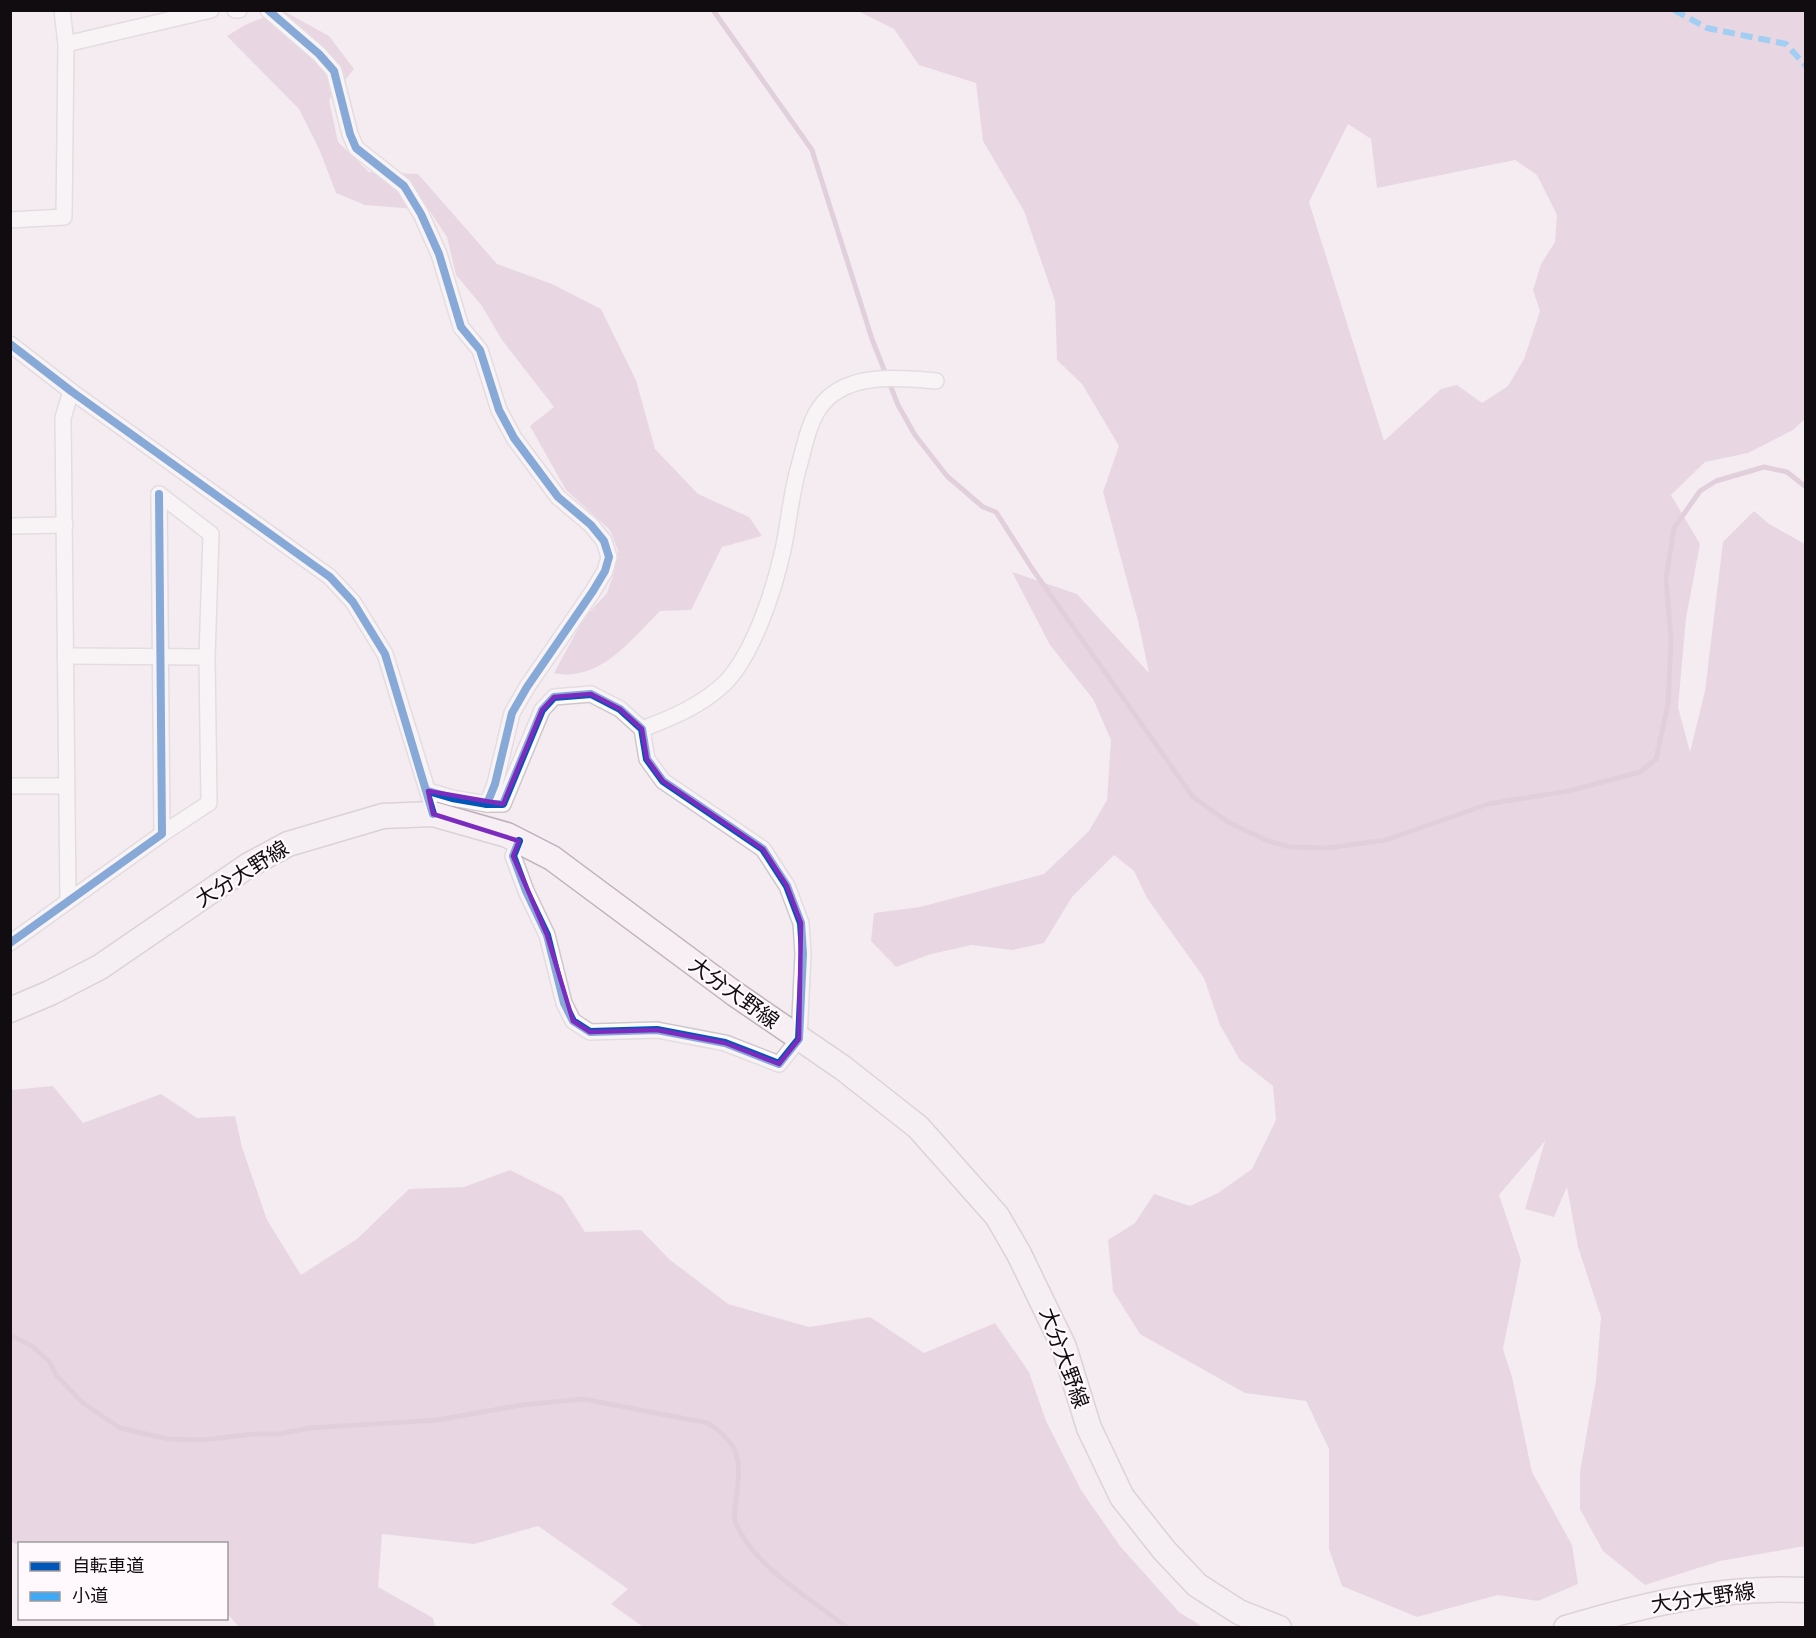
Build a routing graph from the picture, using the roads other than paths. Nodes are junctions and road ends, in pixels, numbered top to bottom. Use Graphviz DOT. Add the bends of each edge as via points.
graph roads {
  1 [pos="62,10"];
  2 [pos="211,10"];
  3 [pos="268,10"];
  4 [pos="66,44"];
  5 [pos="10,220"];
  6 [pos="10,344"];
  7 [pos="936,381"];
  8 [pos="71,391"];
  9 [pos="65,525"];
  10 [pos="10,526"];
  11 [pos="65,656"];
  12 [pos="160,657"];
  13 [pos="207,657"];
  14 [pos="642,729"];
  15 [pos="10,786"];
  16 [pos="65,786"];
  17 [pos="428,790"];
  18 [pos="487,804"];
  19 [pos="433,814"];
  20 [pos="162,834"];
  21 [pos="519,842"];
  22 [pos="68,901"];
  23 [pos="10,944"];
  24 [pos="10,1010"];
  25 [pos="799,1039"];
  26 [pos="1806,1590"];
  27 [pos="1279,1628"];
  28 [pos="1566,1628"];
  1 -- 4 [label="street"];
  2 -- 4 [label="street"];
  3 -- 18 [label="street" via="334,71 356,148 404,186 421,214 439,254 461,327 480,350 499,410 514,438 558,497 604,541 609,558 593,591 512,713"];
  4 -- 5 [label="street" via="64,217"];
  6 -- 8 [label="street"];
  7 -- 14 [label="street" via="896,377 870,380 840,390 824,402 811,424 765,610 742,658 726,682 701,702"];
  8 -- 9 [label="street" via="63,418"];
  8 -- 17 [label="street" via="330,577 352,602 385,654"];
  9 -- 10 [label="street"];
  9 -- 11 [label="street"];
  11 -- 12 [label="street"];
  11 -- 16 [label="street"];
  12 -- 13 [label="street"];
  12 -- 13 [label="street" via="159,494 211,534"];
  12 -- 20 [label="street"];
  13 -- 20 [label="street" via="209,803"];
  14 -- 18 [label="street" via="620,709 591,694 554,697 542,710 503,804"];
  14 -- 25 [label="street" via="647,759 663,782 763,849 787,886 801,923"];
  15 -- 16 [label="street"];
  16 -- 22 [label="street"];
  17 -- 18 [label="street"];
  17 -- 19 [label="street"];
  19 -- 21 [label="main road, 大分大野線"];
  19 -- 24 [label="main road, 大分大野線" via="383,816 288,844 249,865 100,967"];
  20 -- 22 [label="street"];
  21 -- 25 [label="main road, 大分大野線" via="552,858"];
  21 -- 25 [label="street" via="513,856 547,935 561,993 573,1021 590,1032 657,1030 725,1043 779,1064"];
  22 -- 23 [label="street"];
  25 -- 27 [label="main road, 大分大野線" via="918,1126 997,1216 1041,1294 1064,1347 1089,1428 1122,1497 1197,1585 1239,1612"];
  26 -- 28 [label="main road, 大分大野線" via="1740,1589 1671,1600"];
}
